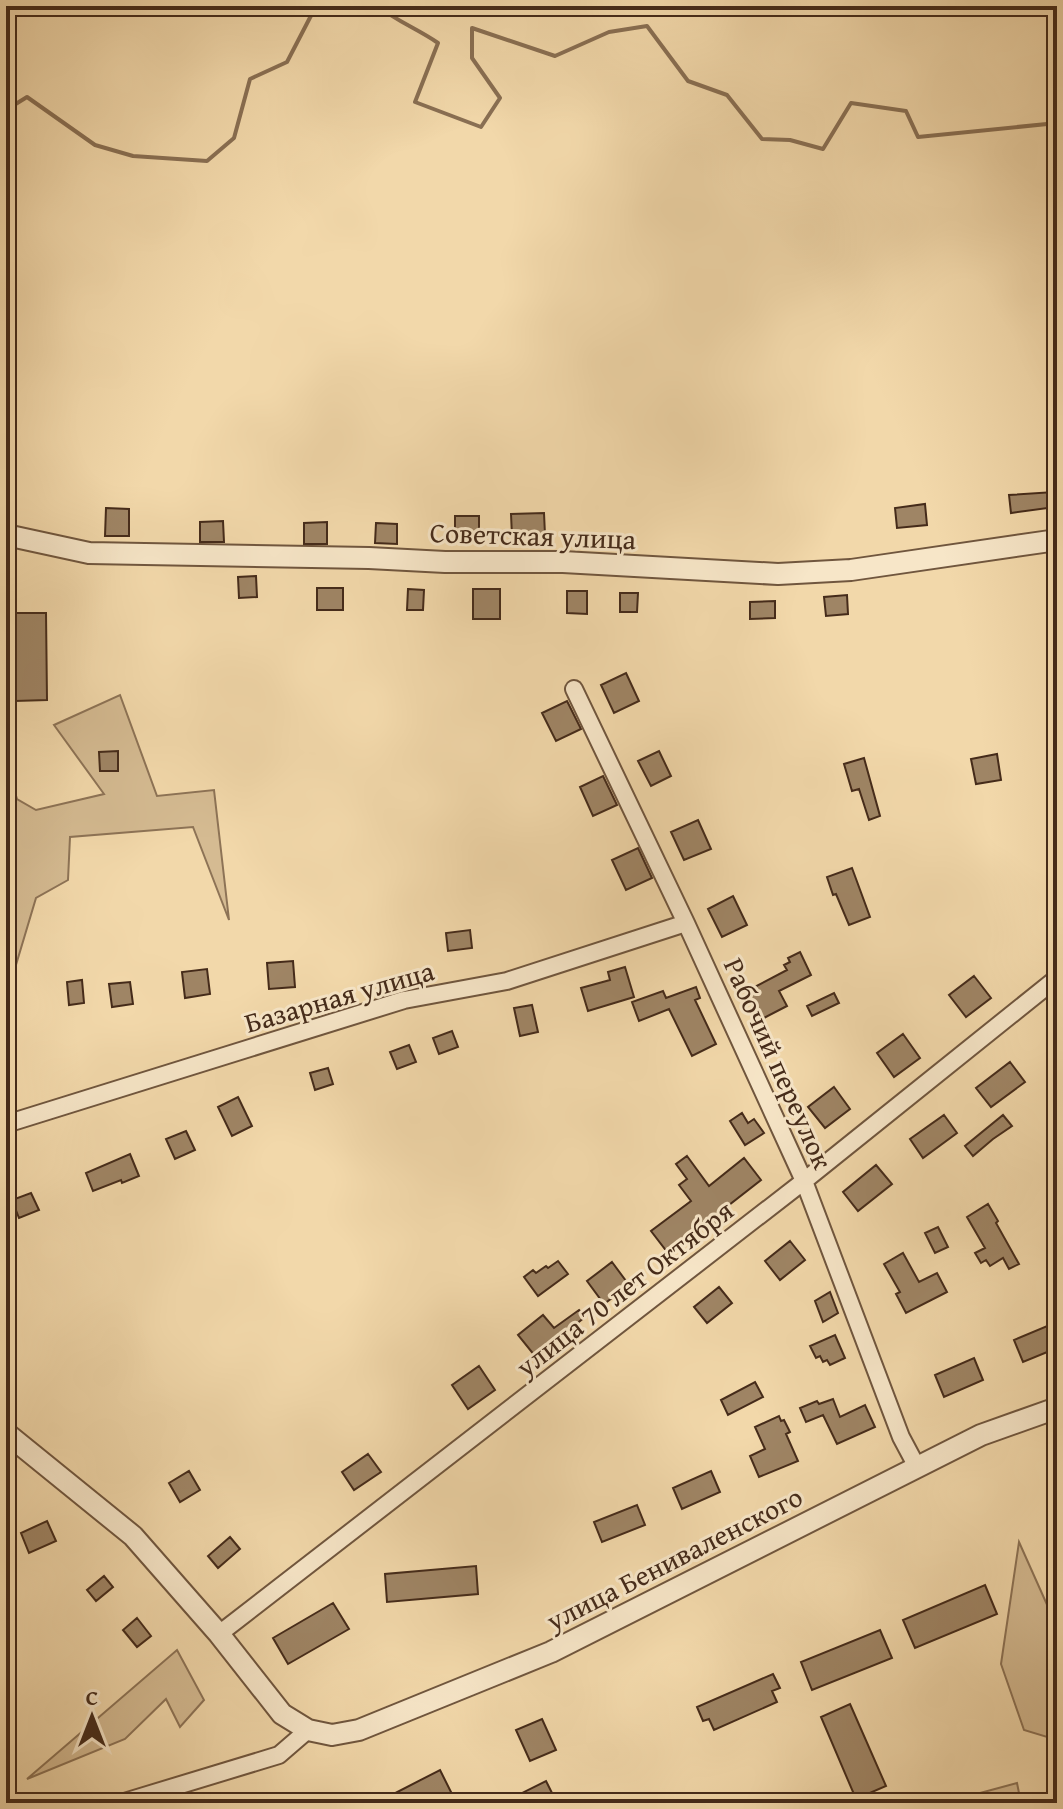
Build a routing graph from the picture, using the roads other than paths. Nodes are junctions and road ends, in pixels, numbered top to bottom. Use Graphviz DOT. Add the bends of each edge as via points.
graph roads {
  1 [pos="6,535"];
  2 [pos="1057,540"];
  3 [pos="574,689"];
  4 [pos="686,923"];
  5 [pos="1057,978"];
  6 [pos="6,1124"];
  7 [pos="804,1181"];
  8 [pos="1057,1408"];
  9 [pos="6,1433"];
  10 [pos="917,1467"];
  11 [pos="219,1634"];
  12 [pos="308,1730"];
  13 [pos="121,1803"];
  1 -- 2 [label="street, Советская улица" via="89,553 563,562 778,574 851,570"];
  3 -- 4 [label="street, Рабочий переулок"];
  4 -- 6 [label="street, Базарная улица" via="507,981 404,1000"];
  4 -- 7 [label="street, Рабочий переулок"];
  5 -- 7 [label="street, улица 70 лет Октября"];
  7 -- 10 [label="street, Рабочий переулок"];
  7 -- 11 [label="street, улица 70 лет Октября"];
  8 -- 10 [label="street, улица Бениваленского" via="981,1435"];
  9 -- 11 [label="street" via="133,1536"];
  10 -- 12 [label="street, улица Бениваленского" via="551,1652 359,1730 332,1735"];
  11 -- 12 [label="street" via="282,1714"];
  12 -- 13 [label="street" via="279,1755"];
}
